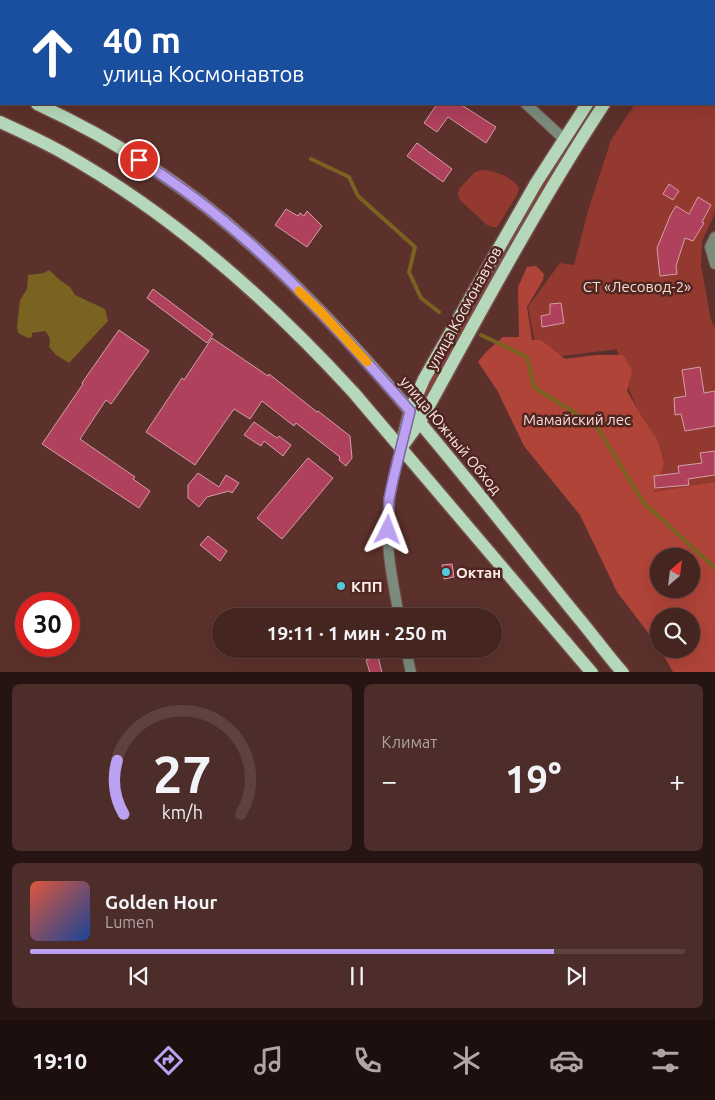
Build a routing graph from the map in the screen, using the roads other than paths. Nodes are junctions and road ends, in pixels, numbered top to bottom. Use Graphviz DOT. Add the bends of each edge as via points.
graph roads {
  1 [pos="39,105"];
  2 [pos="527,105"];
  3 [pos="586,105"];
  4 [pos="603,105"];
  5 [pos="0,122"];
  6 [pos="564,139"];
  7 [pos="715,237"];
  8 [pos="715,264"];
  9 [pos="410,411"];
  10 [pos="420,422"];
  11 [pos="400,448"];
  12 [pos="398,608"];
  13 [pos="408,658"];
  14 [pos="411,672"];
  15 [pos="592,672"];
  16 [pos="622,672"];
  1 -- 9 [label="main road, улица Южный Обход" via="154,169 236,232 320,311"];
  2 -- 6 [label="street"];
  3 -- 6 [label="main road, улица Космонавтов"];
  4 -- 10 [label="main road, улица Космонавтов" via="514,251"];
  5 -- 11 [label="main road" via="106,178 183,232 274,311 347,386"];
  6 -- 9 [label="main road, улица Космонавтов" via="424,379"];
  7 -- 8 [label="street" via="710,247"];
  9 -- 10 [label="main road, улица Южный Обход"];
  9 -- 11 [label="main road, улица Космонавтов"];
  10 -- 11 [label="main road, улица Космонавтов"];
  10 -- 16 [label="main road, улица Южный Обход"];
  11 -- 12 [label="street" via="389,499 388,530"];
  11 -- 15 [label="main road"];
  13 -- 14 [label="street"];
}
